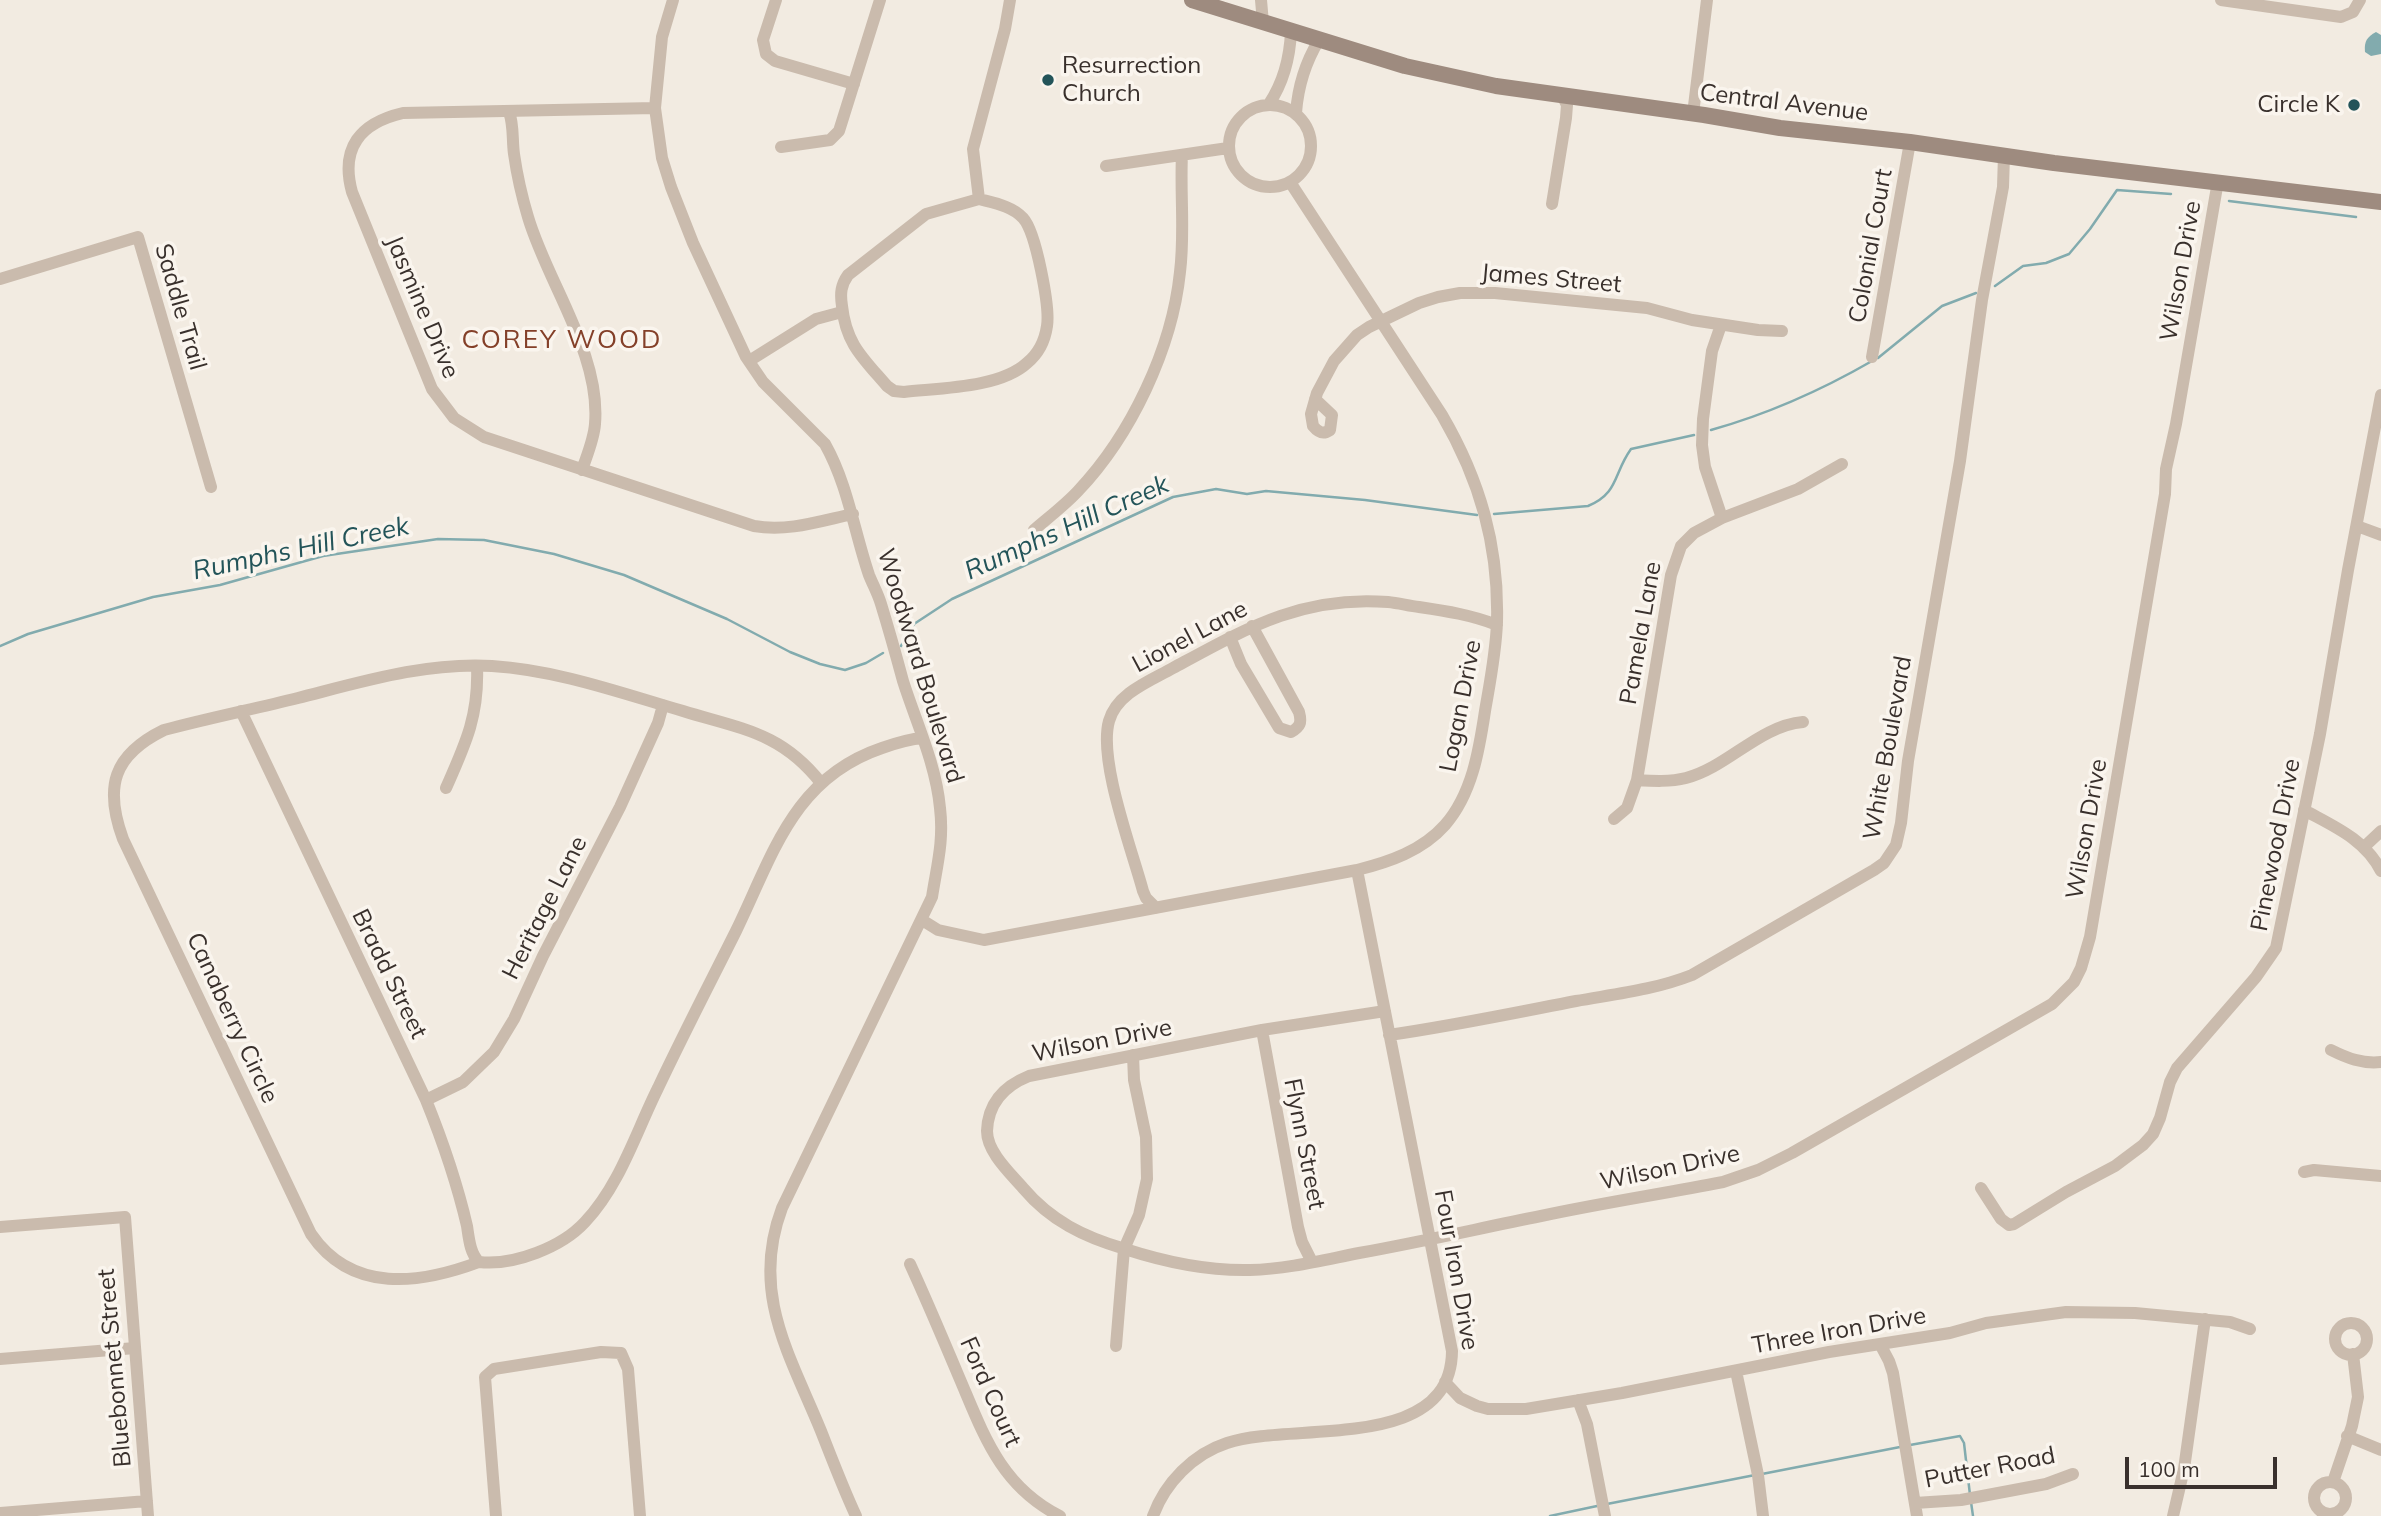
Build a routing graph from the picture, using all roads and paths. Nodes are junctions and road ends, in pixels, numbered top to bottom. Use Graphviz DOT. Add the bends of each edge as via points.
graph roads {
  1 [pos="673,0"];
  2 [pos="776,0"];
  3 [pos="880,0"];
  4 [pos="1010,0"];
  5 [pos="1192,0"];
  6 [pos="1261,0"];
  7 [pos="1707,0"];
  8 [pos="2221,0"];
  9 [pos="2360,0"];
  10 [pos="1263,23"];
  11 [pos="1291,31"];
  12 [pos="1319,40"];
  13 [pos="853,84"];
  14 [pos="1562,95"];
  15 [pos="1269,104"];
  16 [pos="655,108"];
  17 [pos="509,112"];
  18 [pos="1296,113"];
  19 [pos="1693,114"];
  20 [pos="1910,142"];
  21 [pos="781,147"];
  22 [pos="1228,148"];
  23 [pos="1182,155"];
  24 [pos="2004,155"];
  25 [pos="1106,166"];
  26 [pos="1290,181"];
  27 [pos="2218,181"];
  28 [pos="979,199"];
  29 [pos="2381,202"];
  30 [pos="1552,204"];
  31 [pos="0,279"];
  32 [pos="842,312"];
  33 [pos="1382,321"];
  34 [pos="1721,325"];
  35 [pos="1782,331"];
  36 [pos="1872,357"];
  37 [pos="749,361"];
  38 [pos="2381,395"];
  39 [pos="1315,398"];
  40 [pos="1842,464"];
  41 [pos="582,470"];
  42 [pos="211,486"];
  43 [pos="853,514"];
  44 [pos="1722,518"];
  45 [pos="2357,526"];
  46 [pos="1034,530"];
  47 [pos="2381,536"];
  48 [pos="1497,625"];
  49 [pos="1252,626"];
  50 [pos="1230,637"];
  51 [pos="477,666"];
  52 [pos="663,705"];
  53 [pos="241,711"];
  54 [pos="1803,722"];
  55 [pos="923,738"];
  56 [pos="1637,780"];
  57 [pos="821,783"];
  58 [pos="446,788"];
  59 [pos="2304,810"];
  60 [pos="1614,819"];
  61 [pos="2381,831"];
  62 [pos="2364,847"];
  63 [pos="2380,864"];
  64 [pos="1357,870"];
  65 [pos="1156,908"];
  66 [pos="922,920"];
  67 [pos="1385,1011"];
  68 [pos="1262,1030"];
  69 [pos="1390,1035"];
  70 [pos="2331,1050"];
  71 [pos="1133,1055"];
  72 [pos="2381,1062"];
  73 [pos="426,1100"];
  74 [pos="2304,1172"];
  75 [pos="2381,1176"];
  76 [pos="1981,1188"];
  77 [pos="0,1227"];
  78 [pos="1430,1240"];
  79 [pos="1124,1249"];
  80 [pos="480,1262"];
  81 [pos="1312,1262"];
  82 [pos="910,1264"];
  83 [pos="2205,1320"];
  84 [pos="2250,1329"];
  85 [pos="1880,1344"];
  86 [pos="1116,1346"];
  87 [pos="135,1348"];
  88 [pos="2353,1354"];
  89 [pos="0,1359"];
  90 [pos="1736,1371"];
  91 [pos="1445,1382"];
  92 [pos="1578,1400"];
  93 [pos="2347,1436"];
  94 [pos="2381,1450"];
  95 [pos="2073,1474"];
  96 [pos="2333,1482"];
  97 [pos="147,1500"];
  98 [pos="1916,1510"];
  99 [pos="0,1513"];
  100 [pos="148,1516"];
  101 [pos="496,1516"];
  102 [pos="640,1516"];
  103 [pos="856,1516"];
  104 [pos="1060,1516"];
  105 [pos="1153,1516"];
  106 [pos="1605,1516"];
  107 [pos="1763,1516"];
  108 [pos="2173,1516"];
  1 -- 16 [label="street, Woodward Boulevard" via="662,37"];
  2 -- 13 [label="street" via="763,40 766,54 775,61"];
  3 -- 13 [label="street"];
  4 -- 28 [label="street" via="973,149"];
  5 -- 10 [label="street, Central Avenue"];
  6 -- 10 [label="street"];
  7 -- 19 [label="street"];
  8 -- 9 [label="street" via="2341,17 2353,12"];
  10 -- 11 [label="street, Central Avenue"];
  11 -- 12 [label="street, Central Avenue"];
  11 -- 15 [label="street" via="1290,49"];
  12 -- 14 [label="street, Central Avenue" via="1428,72"];
  12 -- 18 [label="street" via="1304,68"];
  13 -- 21 [label="street" via="835,136"];
  14 -- 19 [label="street, Central Avenue"];
  14 -- 30 [label="street" via="1566,118"];
  15 -- 18 [label="street"];
  15 -- 22 [label="street" via="1251,109 1236,121"];
  16 -- 17 [label="street, Jasmine Drive"];
  16 -- 37 [label="street, Woodward Boulevard" via="671,187 731,330"];
  17 -- 41 [label="street" via="528,218 590,372 595,424"];
  17 -- 41 [label="street, Jasmine Drive" via="403,113 377,121 353,146 349,180 432,389 446,409 484,438"];
  18 -- 26 [label="street" via="1309,130 1311,151 1303,171"];
  19 -- 20 [label="street, Central Avenue"];
  20 -- 24 [label="street, Central Avenue"];
  20 -- 36 [label="street, Colonial Court"];
  22 -- 23 [label="street"];
  22 -- 26 [label="street" via="1236,169 1253,184 1275,187"];
  23 -- 25 [label="street"];
  23 -- 46 [label="street" via="1177,299 1150,378 1108,456 1076,494"];
  24 -- 27 [label="street, Central Avenue"];
  24 -- 69 [label="street, White Boulevard" via="1961,461 1901,823 1891,854 1874,870 1677,981 1595,1000"];
  26 -- 33 [label="street, Logan Drive"];
  27 -- 29 [label="street, Central Avenue"];
  27 -- 78 [label="street, Wilson Drive" via="2097,900 2086,953 2074,982 2052,1004 2022,1022 1749,1173"];
  28 -- 32 [label="street" via="926,214 848,275 840,296"];
  28 -- 32 [label="street" via="1017,212 1026,220 1036,246 1047,317 1044,340 1027,363 1011,375 995,379 894,391 852,344"];
  31 -- 42 [label="street, Saddle Trail" via="138,237"];
  32 -- 37 [label="street" via="816,320"];
  33 -- 34 [label="street, James Street" via="1438,297 1482,292 1647,308"];
  33 -- 39 [label="street, James Street" via="1346,347"];
  33 -- 48 [label="street, Logan Drive" via="1442,415 1473,477 1491,543"];
  34 -- 35 [label="street, James Street"];
  34 -- 44 [label="street" via="1712,351 1702,444"];
  37 -- 43 [label="street, Woodward Boulevard" via="763,382 825,444"];
  38 -- 45 [label="street, Pinewood Drive"];
  40 -- 44 [label="street, Pamela Lane" via="1798,489"];
  41 -- 43 [label="street, Jasmine Drive" via="766,528 807,525"];
  43 -- 55 [label="street, Woodward Boulevard"];
  44 -- 56 [label="street, Pamela Lane" via="1687,539 1673,565"];
  45 -- 47 [label="street"];
  45 -- 59 [label="street, Pinewood Drive"];
  48 -- 49 [label="street, Lionel Lane" via="1401,603 1348,601 1294,610"];
  48 -- 64 [label="street, Logan Drive" via="1478,754 1461,803 1438,832 1418,847"];
  49 -- 50 [label="street, Lionel Lane"];
  49 -- 50 [label="street" via="1299,712 1301,723 1291,732 1279,728"];
  50 -- 65 [label="street, Lionel Lane" via="1137,688 1110,716 1109,765 1143,891"];
  51 -- 52 [label="street, Canaberry Circle" via="535,671"];
  51 -- 53 [label="street, Canaberry Circle" via="403,673"];
  51 -- 58 [label="street" via="474,721"];
  52 -- 57 [label="street, Canaberry Circle" via="774,740 798,757"];
  52 -- 73 [label="street, Heritage Lane" via="620,807 514,1019 494,1052 463,1082"];
  53 -- 73 [label="street, Bradd Street"];
  53 -- 80 [label="street, Canaberry Circle" via="164,730 130,753 117,776 113,803 123,839 318,1245 357,1273 393,1280 430,1276"];
  54 -- 56 [label="street" via="1781,726 1686,778"];
  55 -- 57 [label="street, Canaberry Circle" via="869,752"];
  55 -- 66 [label="street, Woodward Boulevard" via="940,804 942,832 938,871"];
  56 -- 60 [label="street, Pamela Lane" via="1627,808"];
  57 -- 80 [label="street, Canaberry Circle" via="783,831 635,1140 594,1213 575,1232 540,1252"];
  59 -- 62 [label="street"];
  59 -- 76 [label="street, Pinewood Drive" via="2277,948 2177,1068 2160,1118 2143,1145 2014,1224 2004,1222"];
  61 -- 62 [label="street"];
  62 -- 63 [label="street"];
  64 -- 65 [label="street, Logan Drive"];
  64 -- 67 [label="street, Four Iron Drive"];
  65 -- 66 [label="street, Logan Drive" via="984,940 952,935"];
  66 -- 103 [label="street, Woodward Boulevard" via="787,1198 772,1252 770,1281 777,1326"];
  67 -- 68 [label="street, Wilson Drive"];
  67 -- 69 [label="street, Four Iron Drive"];
  68 -- 71 [label="street, Wilson Drive"];
  68 -- 81 [label="street, Flynn Street" via="1301,1242"];
  69 -- 78 [label="street, Four Iron Drive"];
  70 -- 72 [label="street" via="2349,1059"];
  71 -- 79 [label="street" via="1146,1137 1147,1179 1139,1215"];
  71 -- 79 [label="street, Wilson Drive" via="1019,1080 991,1107 987,1136 1008,1171 1050,1216"];
  73 -- 80 [label="street, Bradd Street" via="458,1186 472,1252"];
  74 -- 75 [label="street"];
  77 -- 87 [label="street, Bluebonnet Street" via="125,1217"];
  78 -- 81 [label="street, Wilson Drive"];
  78 -- 91 [label="street, Four Iron Drive" via="1452,1351"];
  79 -- 81 [label="street, Wilson Drive" via="1222,1269"];
  79 -- 86 [label="street"];
  82 -- 104 [label="street, Ford Court" via="987,1444 1015,1480"];
  83 -- 84 [label="street, Three Iron Drive"];
  83 -- 85 [label="street, Three Iron Drive" via="2066,1312"];
  83 -- 108 [label="street"];
  85 -- 90 [label="street, Three Iron Drive"];
  85 -- 98 [label="street" via="1893,1373"];
  87 -- 89 [label="street"];
  87 -- 97 [label="street, Bluebonnet Street"];
  88 -- 93 [label="street" via="2358,1397"];
  90 -- 92 [label="street, Three Iron Drive"];
  90 -- 107 [label="street"];
  91 -- 92 [label="street, Three Iron Drive" via="1460,1398 1488,1409 1526,1409"];
  91 -- 105 [label="street, Four Iron Drive" via="1422,1408 1377,1426 1265,1436 1215,1448 1170,1484"];
  92 -- 106 [label="street"];
  93 -- 94 [label="street"];
  93 -- 96 [label="street"];
  95 -- 98 [label="street, Putter Road" via="2046,1484"];
  97 -- 99 [label="street"];
  97 -- 100 [label="street, Bluebonnet Street"];
  101 -- 102 [label="street" via="485,1377 494,1368 601,1352 621,1353 628,1369"];
}
